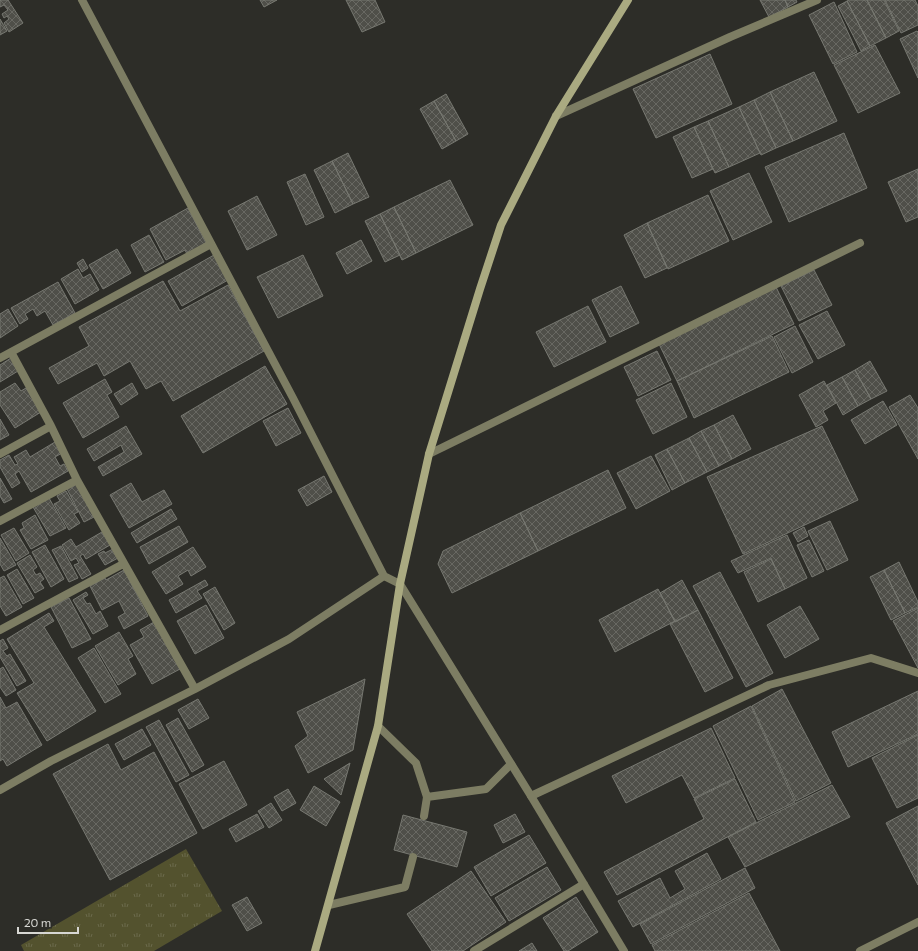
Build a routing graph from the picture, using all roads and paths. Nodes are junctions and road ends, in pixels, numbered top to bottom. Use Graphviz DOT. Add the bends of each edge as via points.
graph roads {
  1 [pos="82,0"];
  2 [pos="628,0"];
  3 [pos="817,0"];
  4 [pos="556,116"];
  5 [pos="860,243"];
  6 [pos="212,244"];
  7 [pos="11,352"];
  8 [pos="0,358"];
  9 [pos="51,426"];
  10 [pos="0,454"];
  11 [pos="429,454"];
  12 [pos="76,480"];
  13 [pos="0,520"];
  14 [pos="123,564"];
  15 [pos="384,576"];
  16 [pos="400,584"];
  17 [pos="0,630"];
  18 [pos="918,673"];
  19 [pos="195,689"];
  20 [pos="378,726"];
  21 [pos="511,764"];
  22 [pos="0,790"];
  23 [pos="532,796"];
  24 [pos="427,797"];
  25 [pos="424,816"];
  26 [pos="413,857"];
  27 [pos="584,884"];
  28 [pos="329,905"];
  29 [pos="918,922"];
  30 [pos="315,951"];
  31 [pos="474,951"];
  32 [pos="624,951"];
  33 [pos="860,951"];
  1 -- 6 [label="street"];
  2 -- 4 [label="main road"];
  3 -- 4 [label="street"];
  4 -- 11 [label="main road" via="501,225"];
  5 -- 11 [label="street"];
  6 -- 7 [label="street"];
  6 -- 15 [label="street"];
  7 -- 8 [label="street"];
  7 -- 9 [label="street"];
  9 -- 10 [label="street"];
  9 -- 12 [label="street"];
  11 -- 16 [label="main road"];
  12 -- 13 [label="street"];
  12 -- 14 [label="street"];
  14 -- 17 [label="street"];
  14 -- 19 [label="street"];
  15 -- 16 [label="street"];
  15 -- 19 [label="street" via="289,639"];
  16 -- 20 [label="main road"];
  16 -- 21 [label="street"];
  18 -- 23 [label="street" via="871,658 769,685"];
  19 -- 22 [label="street" via="51,761"];
  20 -- 24 [label="street" via="416,763"];
  20 -- 28 [label="main road"];
  21 -- 23 [label="street"];
  21 -- 24 [label="street" via="486,790"];
  23 -- 27 [label="street"];
  24 -- 25 [label="street"];
  26 -- 28 [label="street" via="405,887"];
  27 -- 31 [label="street"];
  27 -- 32 [label="street"];
  28 -- 30 [label="main road"];
  29 -- 33 [label="street"];
}
